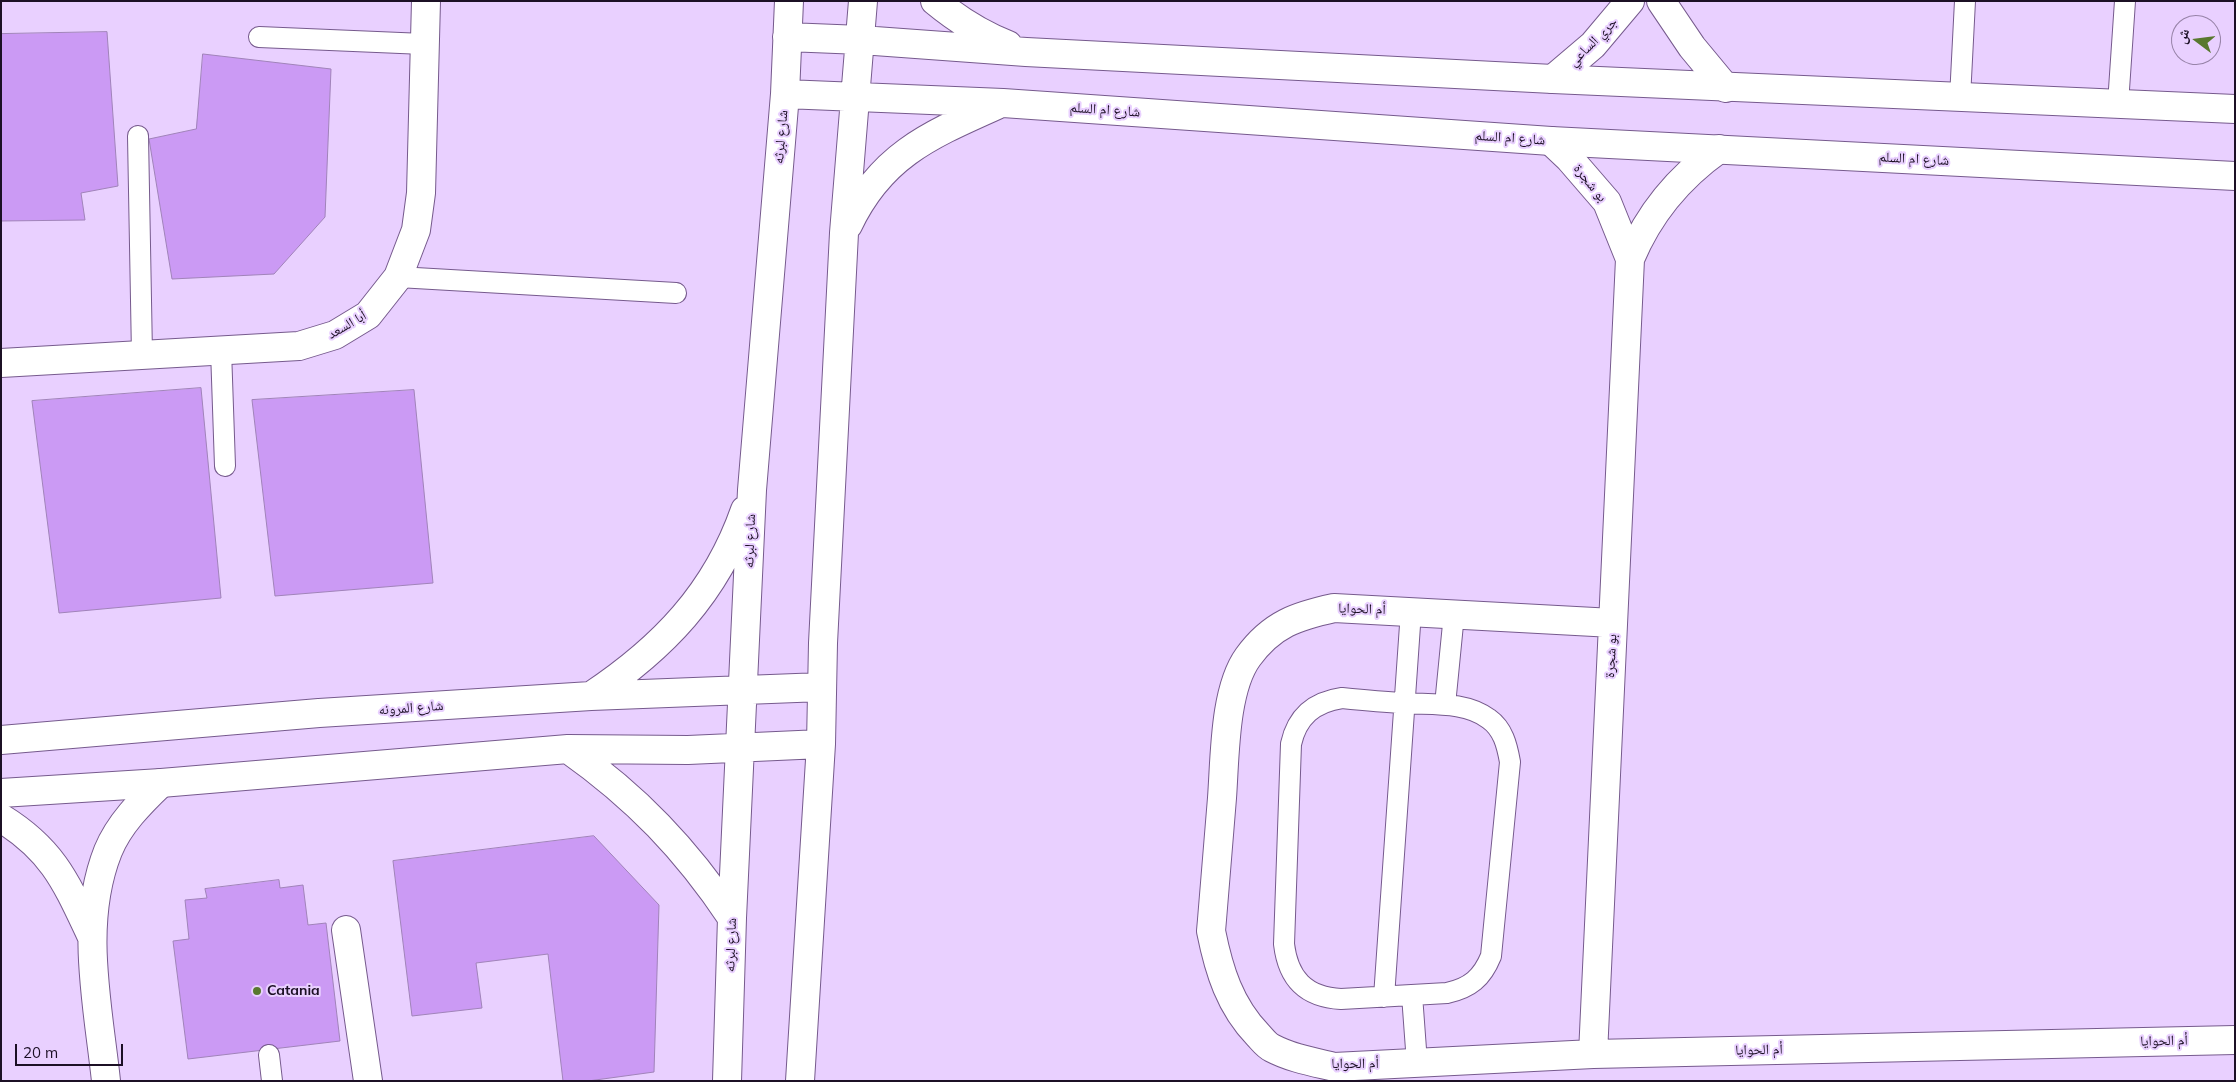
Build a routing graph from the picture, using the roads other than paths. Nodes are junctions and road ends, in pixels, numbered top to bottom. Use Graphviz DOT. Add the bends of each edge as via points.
graph roads {
  1 [pos="426,1"];
  2 [pos="789,1"];
  3 [pos="863,1"];
  4 [pos="935,1"];
  5 [pos="1630,1"];
  6 [pos="1661,1"];
  7 [pos="1965,1"];
  8 [pos="2125,1"];
  9 [pos="259,37"];
  10 [pos="787,37"];
  11 [pos="861,40"];
  12 [pos="424,44"];
  13 [pos="1026,52"];
  14 [pos="1553,79"];
  15 [pos="1726,88"];
  16 [pos="785,94"];
  17 [pos="856,97"];
  18 [pos="1960,98"];
  19 [pos="1003,103"];
  20 [pos="2118,104"];
  21 [pos="2235,109"];
  22 [pos="138,136"];
  23 [pos="1551,141"];
  24 [pos="1719,149"];
  25 [pos="2235,176"];
  26 [pos="844,233"];
  27 [pos="1630,259"];
  28 [pos="398,277"];
  29 [pos="676,293"];
  30 [pos="222,350"];
  31 [pos="142,355"];
  32 [pos="1,363"];
  33 [pos="225,466"];
  34 [pos="752,490"];
  35 [pos="1411,611"];
  36 [pos="1454,614"];
  37 [pos="1613,622"];
  38 [pos="822,687"];
  39 [pos="743,691"];
  40 [pos="591,696"];
  41 [pos="1403,703"];
  42 [pos="1445,705"];
  43 [pos="1,740"];
  44 [pos="821,744"];
  45 [pos="741,747"];
  46 [pos="568,750"];
  47 [pos="161,783"];
  48 [pos="1,793"];
  49 [pos="1,818"];
  50 [pos="732,918"];
  51 [pos="346,930"];
  52 [pos="91,937"];
  53 [pos="1412,995"];
  54 [pos="1384,997"];
  55 [pos="2235,1040"];
  56 [pos="1593,1054"];
  57 [pos="269,1055"];
  58 [pos="1417,1063"];
  59 [pos="106,1081"];
  60 [pos="272,1081"];
  61 [pos="368,1081"];
  62 [pos="727,1081"];
  63 [pos="800,1081"];
  1 -- 12 [label="street, أبا السعد"];
  2 -- 10 [label="street, شارع لبرثه"];
  3 -- 11 [label="street"];
  4 -- 13 [label="street" via="975,30"];
  5 -- 14 [label="street, جري الساعي" via="1593,45"];
  6 -- 15 [label="street" via="1692,47"];
  7 -- 18 [label="lane"];
  8 -- 20 [label="lane"];
  9 -- 12 [label="lane"];
  10 -- 11 [label="street"];
  10 -- 16 [label="street, شارع لبرثه"];
  11 -- 13 [label="street"];
  11 -- 17 [label="street"];
  12 -- 28 [label="street, أبا السعد" via="421,193 416,230"];
  13 -- 14 [label="street"];
  14 -- 15 [label="street"];
  15 -- 18 [label="street"];
  16 -- 17 [label="street, شارع ام السلم"];
  16 -- 34 [label="street, شارع لبرثه"];
  17 -- 19 [label="street, شارع ام السلم"];
  17 -- 26 [label="street"];
  18 -- 20 [label="street"];
  19 -- 23 [label="street, شارع ام السلم"];
  19 -- 26 [label="street" via="933,134 897,159 871,186"];
  20 -- 21 [label="street"];
  22 -- 31 [label="lane"];
  23 -- 24 [label="street, شارع ام السلم"];
  23 -- 27 [label="street, بو شجرة" via="1607,202"];
  24 -- 25 [label="street, شارع ام السلم"];
  24 -- 27 [label="street, بو شجرة" via="1675,185 1649,218"];
  26 -- 38 [label="street"];
  27 -- 37 [label="street, بو شجرة"];
  28 -- 29 [label="lane"];
  28 -- 30 [label="street, أبا السعد" via="368,315 335,335 299,346"];
  30 -- 31 [label="street, أبا السعد"];
  30 -- 33 [label="lane"];
  31 -- 32 [label="street, أبا السعد"];
  34 -- 39 [label="street, شارع لبرثه"];
  34 -- 40 [label="street" via="740,526 703,593 653,651"];
  35 -- 36 [label="street, أم الحوايا"];
  35 -- 41 [label="lane"];
  35 -- 58 [label="street, أم الحوايا" via="1334,608 1300,615 1274,630 1247,658 1234,687 1228,722 1212,931 1218,963 1230,996 1245,1022 1270,1047 1299,1060 1334,1067"];
  36 -- 37 [label="street, أم الحوايا"];
  36 -- 42 [label="lane"];
  37 -- 56 [label="street, بو شجرة"];
  38 -- 39 [label="street, شارع المرونه"];
  38 -- 44 [label="street"];
  39 -- 40 [label="street, شارع المرونه"];
  39 -- 45 [label="street, شارع لبرثه"];
  40 -- 43 [label="street, شارع المرونه"];
  41 -- 42 [label="lane"];
  41 -- 54 [label="lane"];
  41 -- 54 [label="lane" via="1330,700 1308,711 1294,732 1291,744 1284,944 1291,972 1300,984 1319,996 1340,999"];
  42 -- 53 [label="lane" via="1474,710 1489,719 1507,745 1510,762 1491,956 1476,982 1462,990"];
  44 -- 45 [label="street"];
  44 -- 63 [label="street"];
  45 -- 46 [label="street"];
  45 -- 50 [label="street, شارع لبرثه"];
  46 -- 47 [label="street"];
  46 -- 50 [label="street" via="600,771 658,822 695,865"];
  47 -- 48 [label="street"];
  47 -- 52 [label="street" via="140,802 108,851 94,906"];
  49 -- 52 [label="street" via="26,833 64,878"];
  50 -- 62 [label="street, شارع لبرثه"];
  51 -- 61 [label="street"];
  52 -- 59 [label="street"];
  53 -- 54 [label="lane"];
  53 -- 58 [label="lane"];
  55 -- 56 [label="street, أم الحوايا"];
  56 -- 58 [label="street, أم الحوايا"];
  57 -- 60 [label="lane"];
}
